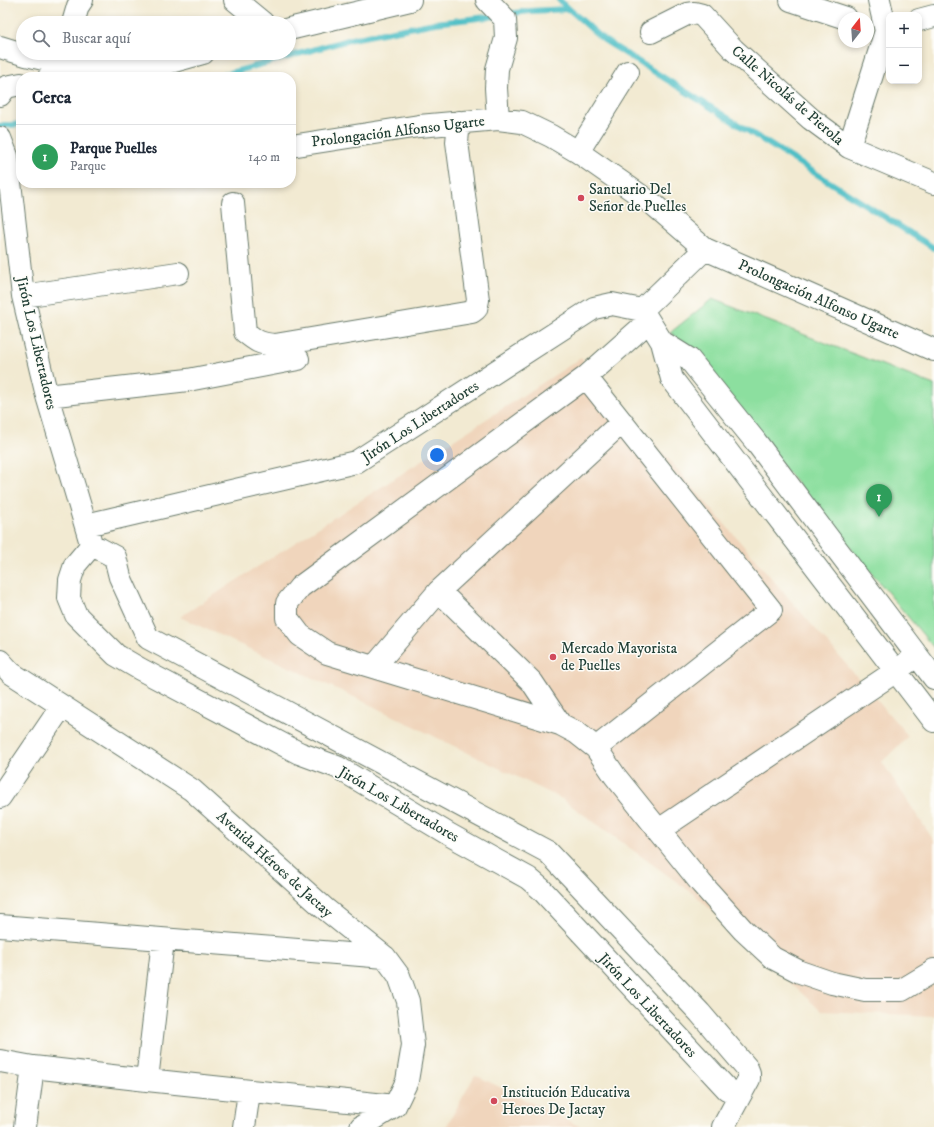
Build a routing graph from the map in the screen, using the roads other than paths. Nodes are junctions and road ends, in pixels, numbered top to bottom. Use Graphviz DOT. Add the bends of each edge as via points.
graph roads {
  1 [pos="235,0"];
  2 [pos="410,0"];
  3 [pos="487,0"];
  4 [pos="791,0"];
  5 [pos="879,0"];
  6 [pos="838,15"];
  7 [pos="254,16"];
  8 [pos="934,16"];
  9 [pos="922,19"];
  10 [pos="296,27"];
  11 [pos="881,29"];
  12 [pos="651,32"];
  13 [pos="0,47"];
  14 [pos="16,52"];
  15 [pos="44,60"];
  16 [pos="178,60"];
  17 [pos="58,64"];
  18 [pos="628,72"];
  19 [pos="16,85"];
  20 [pos="0,95"];
  21 [pos="498,119"];
  22 [pos="459,122"];
  23 [pos="296,145"];
  24 [pos="849,148"];
  25 [pos="7,152"];
  26 [pos="578,152"];
  27 [pos="934,182"];
  28 [pos="233,203"];
  29 [pos="705,249"];
  30 [pos="178,273"];
  31 [pos="23,296"];
  32 [pos="646,315"];
  33 [pos="662,342"];
  34 [pos="934,350"];
  35 [pos="298,359"];
  36 [pos="586,377"];
  37 [pos="47,396"];
  38 [pos="622,422"];
  39 [pos="86,525"];
  40 [pos="91,546"];
  41 [pos="439,591"];
  42 [pos="916,655"];
  43 [pos="0,661"];
  44 [pos="374,668"];
  45 [pos="896,671"];
  46 [pos="934,678"];
  47 [pos="62,706"];
  48 [pos="934,721"];
  49 [pos="560,724"];
  50 [pos="596,748"];
  51 [pos="0,797"];
  52 [pos="659,830"];
  53 [pos="0,926"];
  54 [pos="163,940"];
  55 [pos="385,957"];
  56 [pos="934,970"];
  57 [pos="0,1061"];
  58 [pos="33,1067"];
  59 [pos="147,1080"];
  60 [pos="744,1087"];
  61 [pos="249,1092"];
  62 [pos="396,1106"];
  63 [pos="26,1127"];
  64 [pos="244,1127"];
  65 [pos="361,1127"];
  66 [pos="722,1127"];
  1 -- 7 [label="street"];
  2 -- 10 [label="street"];
  3 -- 21 [label="street" via="505,19 506,38 497,69"];
  4 -- 6 [label="street"];
  5 -- 11 [label="street"];
  8 -- 9 [label="street"];
  11 -- 24 [label="street"];
  12 -- 24 [label="street, Calle Nicolás de Pierola" via="687,14 702,15 734,50 811,119"];
  13 -- 14 [label="street"];
  15 -- 17 [label="street"];
  16 -- 17 [label="street" via="160,65"];
  18 -- 26 [label="street"];
  19 -- 20 [label="street" via="6,87"];
  21 -- 22 [label="street, Prolongación Alfonso Ugarte"];
  21 -- 26 [label="street, Prolongación Alfonso Ugarte" via="522,122"];
  22 -- 23 [label="street, Prolongación Alfonso Ugarte"];
  22 -- 28 [label="street" via="457,142 478,300 476,309 472,312 275,345 260,343 245,332"];
  24 -- 27 [label="street, Calle Nicolás de Pierola"];
  25 -- 31 [label="street, Jirón Los Libertadores"];
  26 -- 29 [label="street, Prolongación Alfonso Ugarte" via="654,205"];
  29 -- 32 [label="street"];
  29 -- 34 [label="street, Prolongación Alfonso Ugarte"];
  30 -- 31 [label="street"];
  31 -- 37 [label="street, Jirón Los Libertadores"];
  32 -- 33 [label="street"];
  32 -- 36 [label="street"];
  32 -- 39 [label="street, Jirón Los Libertadores" via="612,304 594,308 356,462"];
  33 -- 42 [label="street" via="694,365 756,442"];
  33 -- 45 [label="street" via="672,379"];
  35 -- 37 [label="street" via="188,380"];
  36 -- 38 [label="street"];
  36 -- 44 [label="street" via="300,587 287,602 287,618 300,635 327,654"];
  37 -- 39 [label="street, Jirón Los Libertadores"];
  38 -- 41 [label="street"];
  38 -- 50 [label="street" via="771,610"];
  39 -- 40 [label="street, Jirón Los Libertadores"];
  40 -- 60 [label="street, Jirón Los Libertadores" via="115,557 120,577 148,638 548,852 700,1013 747,1068 749,1074"];
  40 -- 60 [label="street, Jirón Los Libertadores" via="75,565 70,580 69,598 76,614 116,655 299,753 337,767 450,835 528,878 727,1089"];
  41 -- 44 [label="street"];
  41 -- 49 [label="street" via="532,682"];
  42 -- 45 [label="street"];
  42 -- 46 [label="street"];
  43 -- 47 [label="street, Avenida Héroes de Jactay" via="11,673"];
  44 -- 49 [label="street"];
  45 -- 48 [label="street"];
  45 -- 52 [label="street"];
  47 -- 51 [label="street"];
  47 -- 55 [label="street, Avenida Héroes de Jactay" via="192,790 324,908"];
  49 -- 50 [label="street"];
  50 -- 52 [label="street"];
  52 -- 56 [label="street" via="743,930 773,958 800,972 832,983 865,990 902,990"];
  53 -- 54 [label="street"];
  54 -- 55 [label="street"];
  54 -- 59 [label="street"];
  55 -- 62 [label="street, Avenida Héroes de Jactay" via="399,976 408,1001 412,1045 407,1081"];
  57 -- 58 [label="street"];
  58 -- 59 [label="street"];
  58 -- 63 [label="street"];
  59 -- 61 [label="street"];
  60 -- 66 [label="street"];
  61 -- 62 [label="street"];
  61 -- 64 [label="street"];
  62 -- 65 [label="street"];
}
